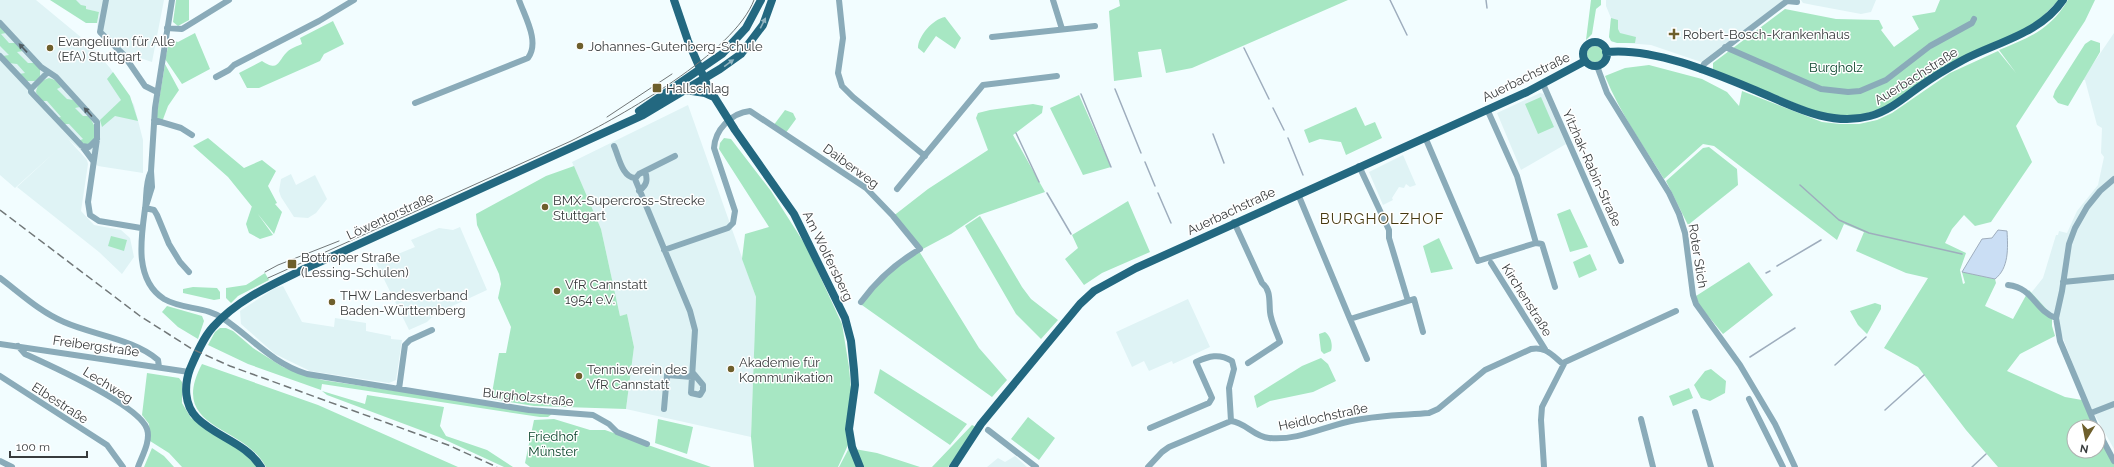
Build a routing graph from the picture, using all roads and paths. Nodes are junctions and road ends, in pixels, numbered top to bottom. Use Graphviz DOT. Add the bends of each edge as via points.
graph roads {
  1 [pos="106,0"];
  2 [pos="172,0"];
  3 [pos="229,0"];
  4 [pos="354,0"];
  5 [pos="519,0"];
  6 [pos="674,0"];
  7 [pos="761,0"];
  8 [pos="772,0"];
  9 [pos="839,0"];
  10 [pos="1053,0"];
  11 [pos="2063,0"];
  12 [pos="1798,2"];
  13 [pos="1974,19"];
  14 [pos="0,23"];
  15 [pos="1095,26"];
  16 [pos="167,28"];
  17 [pos="1062,29"];
  18 [pos="992,37"];
  19 [pos="1725,47"];
  20 [pos="1606,52"];
  21 [pos="0,56"];
  22 [pos="1585,61"];
  23 [pos="1597,66"];
  24 [pos="700,69"];
  25 [pos="1701,70"];
  26 [pos="48,72"];
  27 [pos="1056,76"];
  28 [pos="216,77"];
  29 [pos="704,79"];
  30 [pos="1543,84"];
  31 [pos="31,89"];
  32 [pos="684,90"];
  33 [pos="157,92"];
  34 [pos="715,98"];
  35 [pos="415,103"];
  36 [pos="1487,109"];
  37 [pos="154,120"];
  38 [pos="729,121"];
  39 [pos="618,125"];
  40 [pos="192,135"];
  41 [pos="1425,137"];
  42 [pos="97,139"];
  43 [pos="82,146"];
  44 [pos="614,146"];
  45 [pos="675,156"];
  46 [pos="925,156"];
  47 [pos="93,161"];
  48 [pos="1359,166"];
  49 [pos="645,171"];
  50 [pos="635,178"];
  51 [pos="2114,179"];
  52 [pos="897,189"];
  53 [pos="639,191"];
  54 [pos="1298,194"];
  55 [pos="145,208"];
  56 [pos="1234,222"];
  57 [pos="141,228"];
  58 [pos="1536,244"];
  59 [pos="664,250"];
  60 [pos="1621,260"];
  61 [pos="1491,263"];
  62 [pos="189,272"];
  63 [pos="2114,277"];
  64 [pos="0,278"];
  65 [pos="2064,282"];
  66 [pos="2008,285"];
  67 [pos="1555,287"];
  68 [pos="1408,301"];
  69 [pos="861,302"];
  70 [pos="1676,311"];
  71 [pos="223,318"];
  72 [pos="1350,318"];
  73 [pos="2056,318"];
  74 [pos="432,330"];
  75 [pos="1423,332"];
  76 [pos="0,344"];
  77 [pos="18,346"];
  78 [pos="1545,349"];
  79 [pos="1367,359"];
  80 [pos="1248,363"];
  81 [pos="1563,364"];
  82 [pos="159,367"];
  83 [pos="189,372"];
  84 [pos="0,376"];
  85 [pos="399,389"];
  86 [pos="1749,399"];
  87 [pos="2114,404"];
  88 [pos="664,409"];
  89 [pos="1695,412"];
  90 [pos="2090,413"];
  91 [pos="2093,419"];
  92 [pos="1641,420"];
  93 [pos="1231,421"];
  94 [pos="1150,428"];
  95 [pos="988,430"];
  96 [pos="647,444"];
  97 [pos="2106,446"];
  98 [pos="0,461"];
  99 [pos="2114,461"];
  100 [pos="12,467"];
  101 [pos="123,467"];
  102 [pos="138,467"];
  103 [pos="261,467"];
  104 [pos="860,467"];
  105 [pos="953,467"];
  106 [pos="1036,467"];
  107 [pos="1148,467"];
  108 [pos="1544,467"];
  109 [pos="1654,467"];
  110 [pos="1711,467"];
  111 [pos="1783,467"];
  112 [pos="1796,467"];
  1 -- 33 [label="street" via="100,32 123,54 145,86"];
  2 -- 16 [label="street, Burgholzstraße"];
  3 -- 16 [label="street" via="182,29"];
  4 -- 28 [label="street"];
  5 -- 35 [label="street" via="533,40 533,48 528,58"];
  6 -- 24 [label="main road"];
  7 -- 24 [label="main road, Löwentorstraße" via="746,28 731,45"];
  29 -- 8 [label="main road, Löwentorstraße, one-way" via="729,64 750,44 763,25"];
  9 -- 46 [label="street" via="843,38 838,73 842,86"];
  10 -- 17 [label="street"];
  11 -- 25 [label="main road, Auerbachstraße" via="2048,18 2032,29 1968,58 1932,78 1892,107 1864,118 1842,120 1820,117"];
  12 -- 19 [label="street" via="1787,1"];
  13 -- 19 [label="street" via="1972,23 1914,56 1886,80 1860,91 1821,89"];
  26 -- 14 [label="street, one-way"];
  15 -- 17 [label="street"];
  16 -- 33 [label="street, Burgholzstraße"];
  17 -- 18 [label="street"];
  19 -- 25 [label="street" via="1704,64"];
  20 -- 22 [label="main road" via="1601,44 1589,43 1583,53"];
  20 -- 23 [label="main road" via="1605,59"];
  20 -- 25 [label="main road, Auerbachstraße" via="1637,52"];
  21 -- 31 [label="street"];
  22 -- 23 [label="main road"];
  22 -- 30 [label="main road, Auerbachstraße"];
  23 -- 112 [label="street, Roter Stich" via="1607,93 1679,214 1685,233 1696,304 1740,365 1775,424"];
  24 -- 29 [label="main road"];
  24 -- 39 [label="main road, Löwentorstraße"];
  26 -- 31 [label="street"];
  42 -- 26 [label="street, one-way" via="97,122 56,77"];
  27 -- 46 [label="street" via="983,85"];
  29 -- 32 [label="main road, Löwentorstraße"];
  29 -- 34 [label="main road, Am Wolfersberg"];
  30 -- 36 [label="main road, Auerbachstraße"];
  30 -- 60 [label="street, Yitzhak-Rabin-Straße"];
  31 -- 43 [label="street" via="31,92"];
  32 -- 34 [label="main road" via="705,93"];
  32 -- 39 [label="main road, Löwentorstraße" via="643,115"];
  33 -- 37 [label="street, Burgholzstraße"];
  34 -- 38 [label="main road, Am Wolfersberg"];
  36 -- 41 [label="main road, Auerbachstraße"];
  36 -- 58 [label="street" via="1516,176"];
  37 -- 40 [label="street" via="181,128"];
  37 -- 55 [label="street, Burgholzstraße" via="152,194"];
  38 -- 59 [label="street" via="714,138 714,148 735,211 732,223 728,228"];
  38 -- 69 [label="street, Daiberweg" via="750,111 828,162 866,188 920,249 902,259 887,272"];
  38 -- 104 [label="main road, Am Wolfersberg" via="794,214 845,318 854,370 849,429 852,448"];
  39 -- 71 [label="main road, Löwentorstraße" via="259,291"];
  41 -- 48 [label="main road, Auerbachstraße"];
  41 -- 58 [label="street" via="1478,261"];
  42 -- 43 [label="street" via="89,147"];
  42 -- 47 [label="street"];
  43 -- 47 [label="street"];
  44 -- 50 [label="street" via="625,173"];
  45 -- 49 [label="street"];
  46 -- 52 [label="street"];
  47 -- 57 [label="street" via="88,202 90,215 99,221"];
  48 -- 54 [label="main road, Auerbachstraße"];
  48 -- 68 [label="street" via="1390,230 1389,238"];
  49 -- 50 [label="street"];
  49 -- 53 [label="street" via="647,180"];
  50 -- 53 [label="street"];
  51 -- 65 [label="street" via="2096,195 2078,221 2069,244"];
  53 -- 59 [label="street"];
  54 -- 56 [label="main road, Auerbachstraße"];
  54 -- 72 [label="street"];
  55 -- 57 [label="street, Burgholzstraße"];
  55 -- 62 [label="street" via="154,210 169,244"];
  56 -- 80 [label="street" via="1262,283 1266,286 1270,312 1280,342 1253,356"];
  56 -- 105 [label="main road, Auerbachstraße" via="1194,243 1123,274 1094,291 1067,319 981,424"];
  57 -- 71 [label="street, Burgholzstraße" via="141,256 148,280 156,292 172,302 201,308"];
  58 -- 67 [label="street" via="1542,244"];
  59 -- 88 [label="street" via="690,311 695,330 692,375 667,375"];
  61 -- 78 [label="street, Kirchenstraße"];
  63 -- 65 [label="street"];
  64 -- 82 [label="street" via="36,306 62,321 88,332 114,338 152,355 158,360"];
  65 -- 73 [label="street"];
  66 -- 73 [label="street" via="2025,290 2044,313"];
  68 -- 72 [label="street"];
  68 -- 75 [label="street" via="1414,299"];
  70 -- 81 [label="street"];
  71 -- 83 [label="main road, Löwentorstraße" via="211,330"];
  71 -- 85 [label="street, Burgholzstraße" via="261,349 294,370 324,378"];
  72 -- 79 [label="street"];
  73 -- 90 [label="street" via="2060,341"];
  74 -- 85 [label="street" via="407,343"];
  76 -- 77 [label="street, Freibergstraße"];
  77 -- 82 [label="street, Freibergstraße"];
  77 -- 102 [label="street, Lechweg" via="25,354 101,392 145,424 148,432 147,443"];
  78 -- 81 [label="street"];
  78 -- 93 [label="street, Heidlochstraße" via="1531,350 1495,365 1478,375 1451,400 1429,413 1355,420 1305,434 1274,439 1260,436 1238,421"];
  81 -- 108 [label="street" via="1542,407"];
  82 -- 83 [label="street, Freibergstraße"];
  83 -- 103 [label="main road, Löwentorstraße" via="186,396 196,417 246,450"];
  84 -- 101 [label="street, Elbestraße" via="107,446"];
  85 -- 96 [label="street, Burgholzstraße" via="529,410 593,415 617,432"];
  86 -- 111 [label="street"];
  87 -- 90 [label="street"];
  89 -- 110 [label="street"];
  90 -- 91 [label="street"];
  92 -- 109 [label="street"];
  93 -- 94 [label="street" via="1229,388 1234,365 1224,357 1210,356 1196,362 1212,398 1209,403"];
  93 -- 107 [label="street" via="1169,447"];
  95 -- 106 [label="street"];
  97 -- 99 [label="street"];
  98 -- 100 [label="street"];
}
